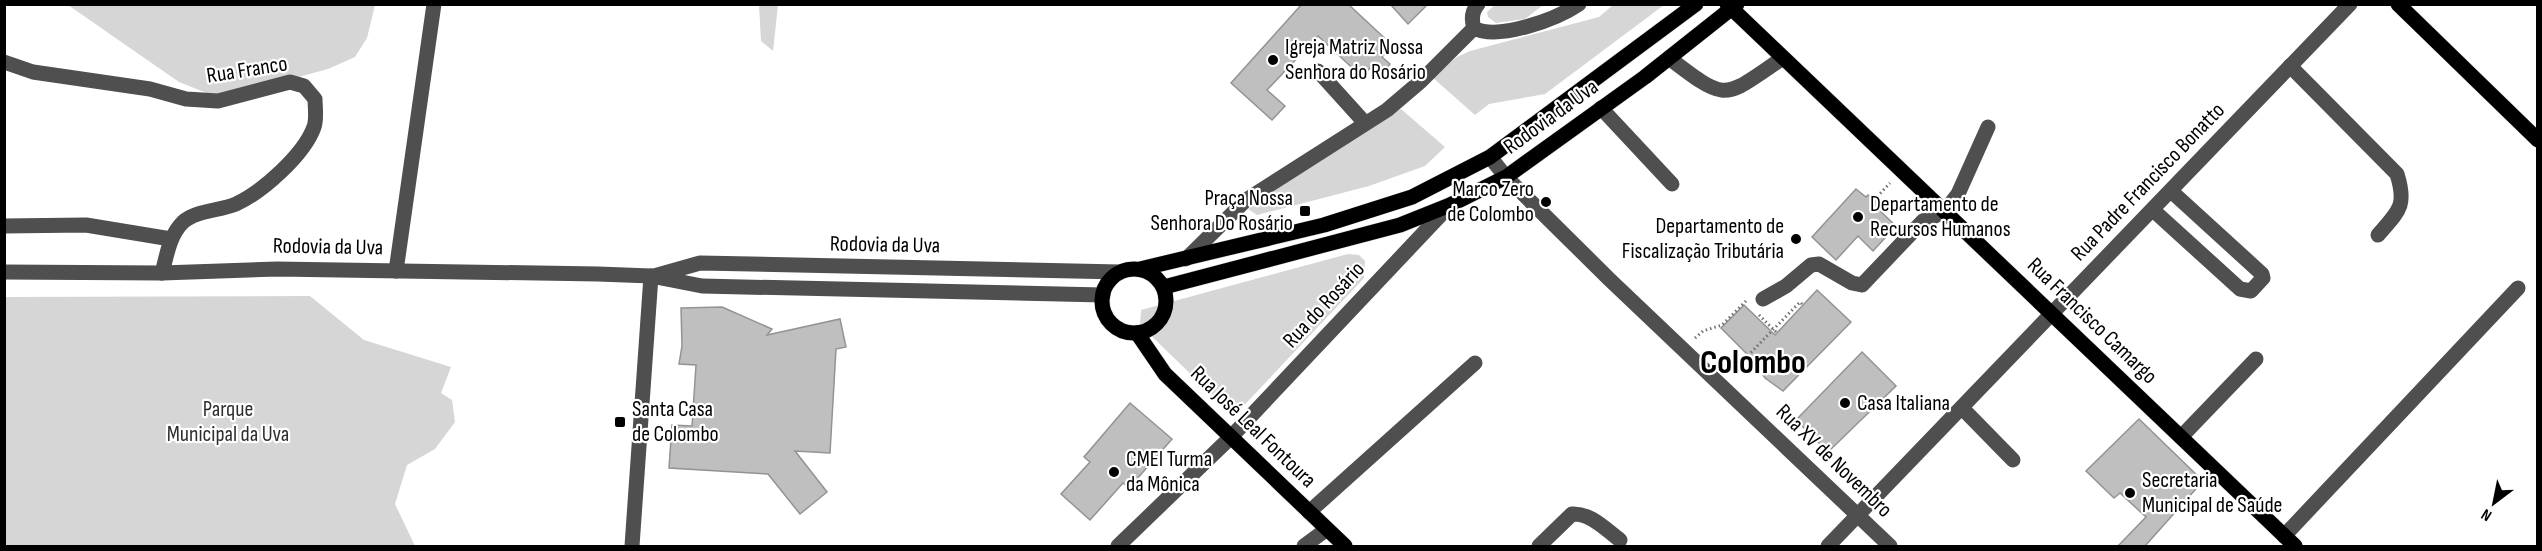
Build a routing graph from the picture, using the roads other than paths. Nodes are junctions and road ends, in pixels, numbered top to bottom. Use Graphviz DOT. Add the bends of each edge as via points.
graph roads {
  1 [pos="434,4"];
  2 [pos="1478,4"];
  3 [pos="1579,4"];
  4 [pos="1696,4"];
  5 [pos="2350,4"];
  6 [pos="2398,4"];
  7 [pos="1732,6"];
  8 [pos="1474,28"];
  9 [pos="1669,58"];
  10 [pos="1783,58"];
  11 [pos="4,62"];
  12 [pos="2290,66"];
  13 [pos="1318,71"];
  14 [pos="1601,108"];
  15 [pos="1365,123"];
  16 [pos="1988,127"];
  17 [pos="2538,140"];
  18 [pos="1490,157"];
  19 [pos="1506,177"];
  20 [pos="1672,184"];
  21 [pos="2171,191"];
  22 [pos="1450,205"];
  23 [pos="2153,210"];
  24 [pos="1944,212"];
  25 [pos="4,226"];
  26 [pos="2378,235"];
  27 [pos="171,239"];
  28 [pos="1186,259"];
  29 [pos="1140,269"];
  30 [pos="396,271"];
  31 [pos="4,272"];
  32 [pos="1120,272"];
  33 [pos="162,273"];
  34 [pos="651,276"];
  35 [pos="1164,287"];
  36 [pos="2518,288"];
  37 [pos="1103,295"];
  38 [pos="1763,299"];
  39 [pos="2052,314"];
  40 [pos="1137,333"];
  41 [pos="2256,359"];
  42 [pos="1475,363"];
  43 [pos="1962,408"];
  44 [pos="1231,437"];
  45 [pos="2181,437"];
  46 [pos="2013,460"];
  47 [pos="1309,512"];
  48 [pos="1858,516"];
  49 [pos="1327,529"];
  50 [pos="1620,540"];
  51 [pos="2290,541"];
  52 [pos="632,546"];
  53 [pos="1118,546"];
  54 [pos="1304,546"];
  55 [pos="1345,546"];
  56 [pos="1539,546"];
  57 [pos="1828,546"];
  58 [pos="1890,546"];
  1 -- 30 [label="street"];
  2 -- 8 [label="street" via="1474,9"];
  3 -- 8 [label="street" via="1518,29 1493,34"];
  4 -- 18 [label="main road, Rodovia da Uva"];
  5 -- 12 [label="street, Rua Padre Francisco Bonatto"];
  6 -- 17 [label="main road"];
  7 -- 9 [label="main road, Rodovia da Uva"];
  7 -- 10 [label="main road, Rua Francisco Camargo"];
  8 -- 15 [label="street" via="1414,87"];
  9 -- 10 [label="street" via="1718,92 1733,92"];
  9 -- 14 [label="main road, Rodovia da Uva"];
  10 -- 24 [label="main road, Rua Francisco Camargo"];
  11 -- 27 [label="street, Rua Franco" via="33,72 150,89 186,99 218,101 290,82 304,86 315,99 315,125 298,152 263,188 235,204 184,221"];
  12 -- 21 [label="street, Rua Padre Francisco Bonatto"];
  12 -- 26 [label="street" via="2397,174 2403,194 2400,209"];
  13 -- 15 [label="street"];
  14 -- 19 [label="main road, Rodovia da Uva"];
  14 -- 20 [label="street"];
  15 -- 28 [label="street" via="1246,200"];
  16 -- 24 [label="street" via="1958,194"];
  18 -- 19 [label="street, Rua XV de Novembro"];
  18 -- 28 [label="main road, Rodovia da Uva" via="1412,197 1324,225"];
  19 -- 22 [label="main road, Rodovia da Uva"];
  19 -- 48 [label="street, Rua XV de Novembro"];
  21 -- 23 [label="street, Rua Padre Francisco Bonatto"];
  21 -- 23 [label="street" via="2262,274 2263,278 2251,291 2240,289"];
  22 -- 35 [label="main road, Rodovia da Uva" via="1360,237"];
  22 -- 44 [label="street, Rua do Rosário"];
  23 -- 39 [label="street, Rua Padre Francisco Bonatto"];
  24 -- 38 [label="street" via="1923,221 1862,285 1819,264"];
  24 -- 39 [label="main road, Rua Francisco Camargo"];
  25 -- 27 [label="street" via="87,225"];
  27 -- 33 [label="street"];
  28 -- 29 [label="main road, Rodovia da Uva"];
  29 -- 32 [label="main road"];
  29 -- 35 [label="main road"];
  30 -- 33 [label="street, Rodovia da Uva" via="277,269"];
  30 -- 34 [label="street, Rodovia da Uva"];
  31 -- 33 [label="street, Rodovia da Uva"];
  32 -- 34 [label="street, Rodovia da Uva" via="700,262"];
  32 -- 37 [label="main road"];
  34 -- 37 [label="street, Rodovia da Uva" via="702,286"];
  34 -- 52 [label="street"];
  35 -- 40 [label="main road" via="1163,317 1148,330"];
  36 -- 51 [label="street"];
  37 -- 40 [label="main road" via="1102,304 1110,322"];
  39 -- 43 [label="street, Rua Padre Francisco Bonatto"];
  39 -- 45 [label="main road, Rua Francisco Camargo"];
  40 -- 44 [label="main road, Rua José Leal Fontoura" via="1165,374"];
  41 -- 45 [label="street"];
  42 -- 47 [label="street"];
  43 -- 46 [label="street"];
  43 -- 48 [label="street, Rua Padre Francisco Bonatto"];
  44 -- 47 [label="main road, Rua José Leal Fontoura"];
  44 -- 53 [label="street, Rua do Rosário"];
  45 -- 51 [label="main road, Rua Francisco Camargo"];
  47 -- 49 [label="main road, Rua José Leal Fontoura"];
  48 -- 57 [label="street, Rua Padre Francisco Bonatto"];
  48 -- 58 [label="street, Rua XV de Novembro"];
  49 -- 54 [label="street"];
  49 -- 55 [label="main road, Rua José Leal Fontoura"];
  50 -- 56 [label="street" via="1592,518 1572,514"];
}
